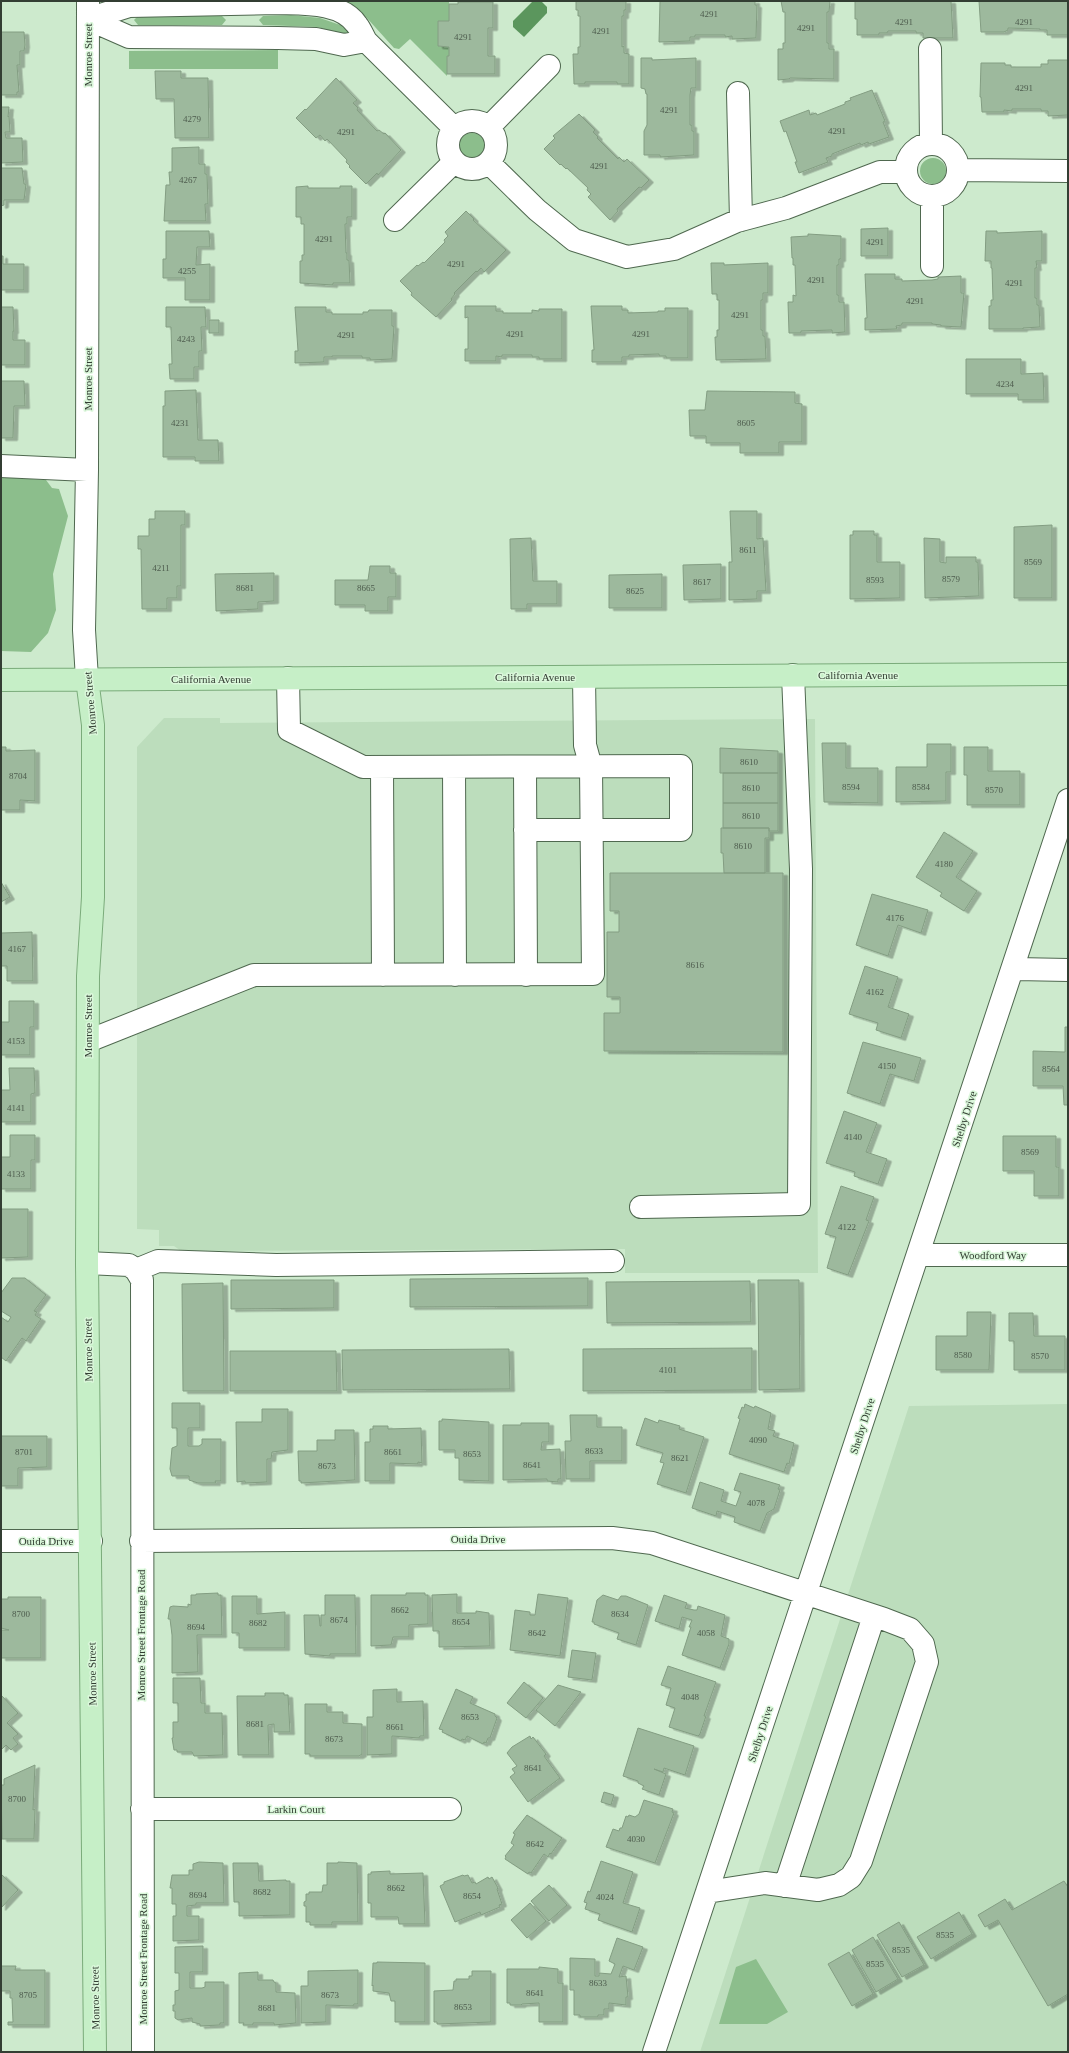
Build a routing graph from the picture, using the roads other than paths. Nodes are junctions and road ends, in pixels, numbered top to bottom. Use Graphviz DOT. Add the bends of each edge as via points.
graph roads {
  1 [pos="243,4"];
  2 [pos="88,10"];
  3 [pos="242,38"];
  4 [pos="366,42"];
  5 [pos="930,49"];
  6 [pos="549,66"];
  7 [pos="738,93"];
  8 [pos="488,127"];
  9 [pos="454,128"];
  10 [pos="931,144"];
  11 [pos="454,162"];
  12 [pos="489,163"];
  13 [pos="958,170"];
  14 [pos="1065,171"];
  15 [pos="906,172"];
  16 [pos="932,197"];
  17 [pos="395,220"];
  18 [pos="741,220"];
  19 [pos="932,266"];
  20 [pos="1,466"];
  21 [pos="87,470"];
  22 [pos="1068,674"];
  23 [pos="793,675"];
  24 [pos="584,676"];
  25 [pos="288,678"];
  26 [pos="88,679"];
  27 [pos="1,680"];
  28 [pos="591,766"];
  29 [pos="382,767"];
  30 [pos="454,767"];
  31 [pos="525,767"];
  32 [pos="1068,800"];
  33 [pos="525,830"];
  34 [pos="592,830"];
  35 [pos="1013,970"];
  36 [pos="1068,970"];
  37 [pos="383,975"];
  38 [pos="455,975"];
  39 [pos="526,975"];
  40 [pos="88,1041"];
  41 [pos="641,1207"];
  42 [pos="919,1255"];
  43 [pos="1068,1255"];
  44 [pos="613,1261"];
  45 [pos="87,1263"];
  46 [pos="136,1270"];
  47 [pos="1,1541"];
  48 [pos="91,1541"];
  49 [pos="141,1541"];
  50 [pos="806,1594"];
  51 [pos="874,1616"];
  52 [pos="142,1809"];
  53 [pos="450,1809"];
  54 [pos="785,1886"];
  55 [pos="707,1892"];
  56 [pos="96,2052"];
  57 [pos="143,2052"];
  58 [pos="654,2052"];
  1 -- 2 [label="street" via="129,6"];
  1 -- 3 [label="street"];
  1 -- 4 [label="street" via="318,4 338,10 357,24"];
  2 -- 3 [label="street" via="129,37"];
  2 -- 21 [label="street, Monroe Street"];
  3 -- 4 [label="street" via="316,39 344,45"];
  4 -- 9 [label="street"];
  5 -- 10 [label="street"];
  6 -- 8 [label="street"];
  7 -- 18 [label="street"];
  8 -- 9 [label="street" via="475,121 467,121"];
  8 -- 12 [label="street" via="496,141 494,157"];
  9 -- 11 [label="street" via="447,142"];
  10 -- 13 [label="street" via="947,149"];
  10 -- 15 [label="street" via="916,150 906,164"];
  11 -- 12 [label="street" via="467,170 475,170"];
  11 -- 17 [label="street"];
  12 -- 18 [label="street" via="537,210 574,240 627,257 674,249"];
  13 -- 14 [label="street"];
  13 -- 16 [label="street" via="953,186"];
  15 -- 16 [label="street" via="911,187 924,196"];
  15 -- 18 [label="street" via="880,172 786,208"];
  16 -- 19 [label="street"];
  20 -- 21 [label="street"];
  21 -- 26 [label="street, Monroe Street" via="84,630"];
  22 -- 23 [label="main road, California Avenue"];
  23 -- 24 [label="main road, California Avenue"];
  23 -- 41 [label="street" via="801,869 798,1204"];
  24 -- 25 [label="main road, California Avenue"];
  24 -- 28 [label="street" via="585,745"];
  25 -- 26 [label="main road, California Avenue"];
  25 -- 29 [label="street" via="289,730 363,767"];
  26 -- 27 [label="main road, California Avenue"];
  26 -- 40 [label="main road, Monroe Street" via="93,725 93,897 88,976"];
  28 -- 31 [label="street"];
  28 -- 34 [label="street"];
  28 -- 34 [label="street" via="681,766 681,830"];
  29 -- 30 [label="street"];
  29 -- 37 [label="street"];
  30 -- 31 [label="street"];
  30 -- 38 [label="street"];
  31 -- 33 [label="street"];
  32 -- 35 [label="street, Shelby Drive"];
  33 -- 34 [label="street"];
  33 -- 39 [label="street"];
  34 -- 39 [label="street" via="593,974"];
  35 -- 36 [label="street"];
  35 -- 42 [label="street, Shelby Drive"];
  37 -- 38 [label="street"];
  37 -- 40 [label="street" via="254,975"];
  38 -- 39 [label="street"];
  40 -- 45 [label="main road, Monroe Street"];
  42 -- 43 [label="street, Woodford Way"];
  42 -- 50 [label="street, Shelby Drive"];
  44 -- 46 [label="street" via="276,1265 158,1261"];
  45 -- 46 [label="street" via="128,1265"];
  45 -- 48 [label="main road, Monroe Street"];
  46 -- 49 [label="street, Monroe Street Frontage Road" via="142,1280"];
  47 -- 48 [label="street, Ouida Drive"];
  48 -- 56 [label="main road, Monroe Street"];
  49 -- 50 [label="street, Ouida Drive" via="612,1538 652,1543"];
  49 -- 52 [label="street, Monroe Street Frontage Road"];
  50 -- 51 [label="street, Ouida Drive"];
  50 -- 55 [label="street, Shelby Drive"];
  51 -- 54 [label="street"];
  51 -- 54 [label="street, Ouida Drive" via="910,1629 923,1644 927,1662 925,1669 861,1861 851,1876 839,1885 818,1890"];
  52 -- 53 [label="street, Larkin Court"];
  52 -- 57 [label="street, Monroe Street Frontage Road"];
  54 -- 55 [label="street, Ouida Drive" via="765,1883"];
  55 -- 58 [label="street, Shelby Drive"];
}
